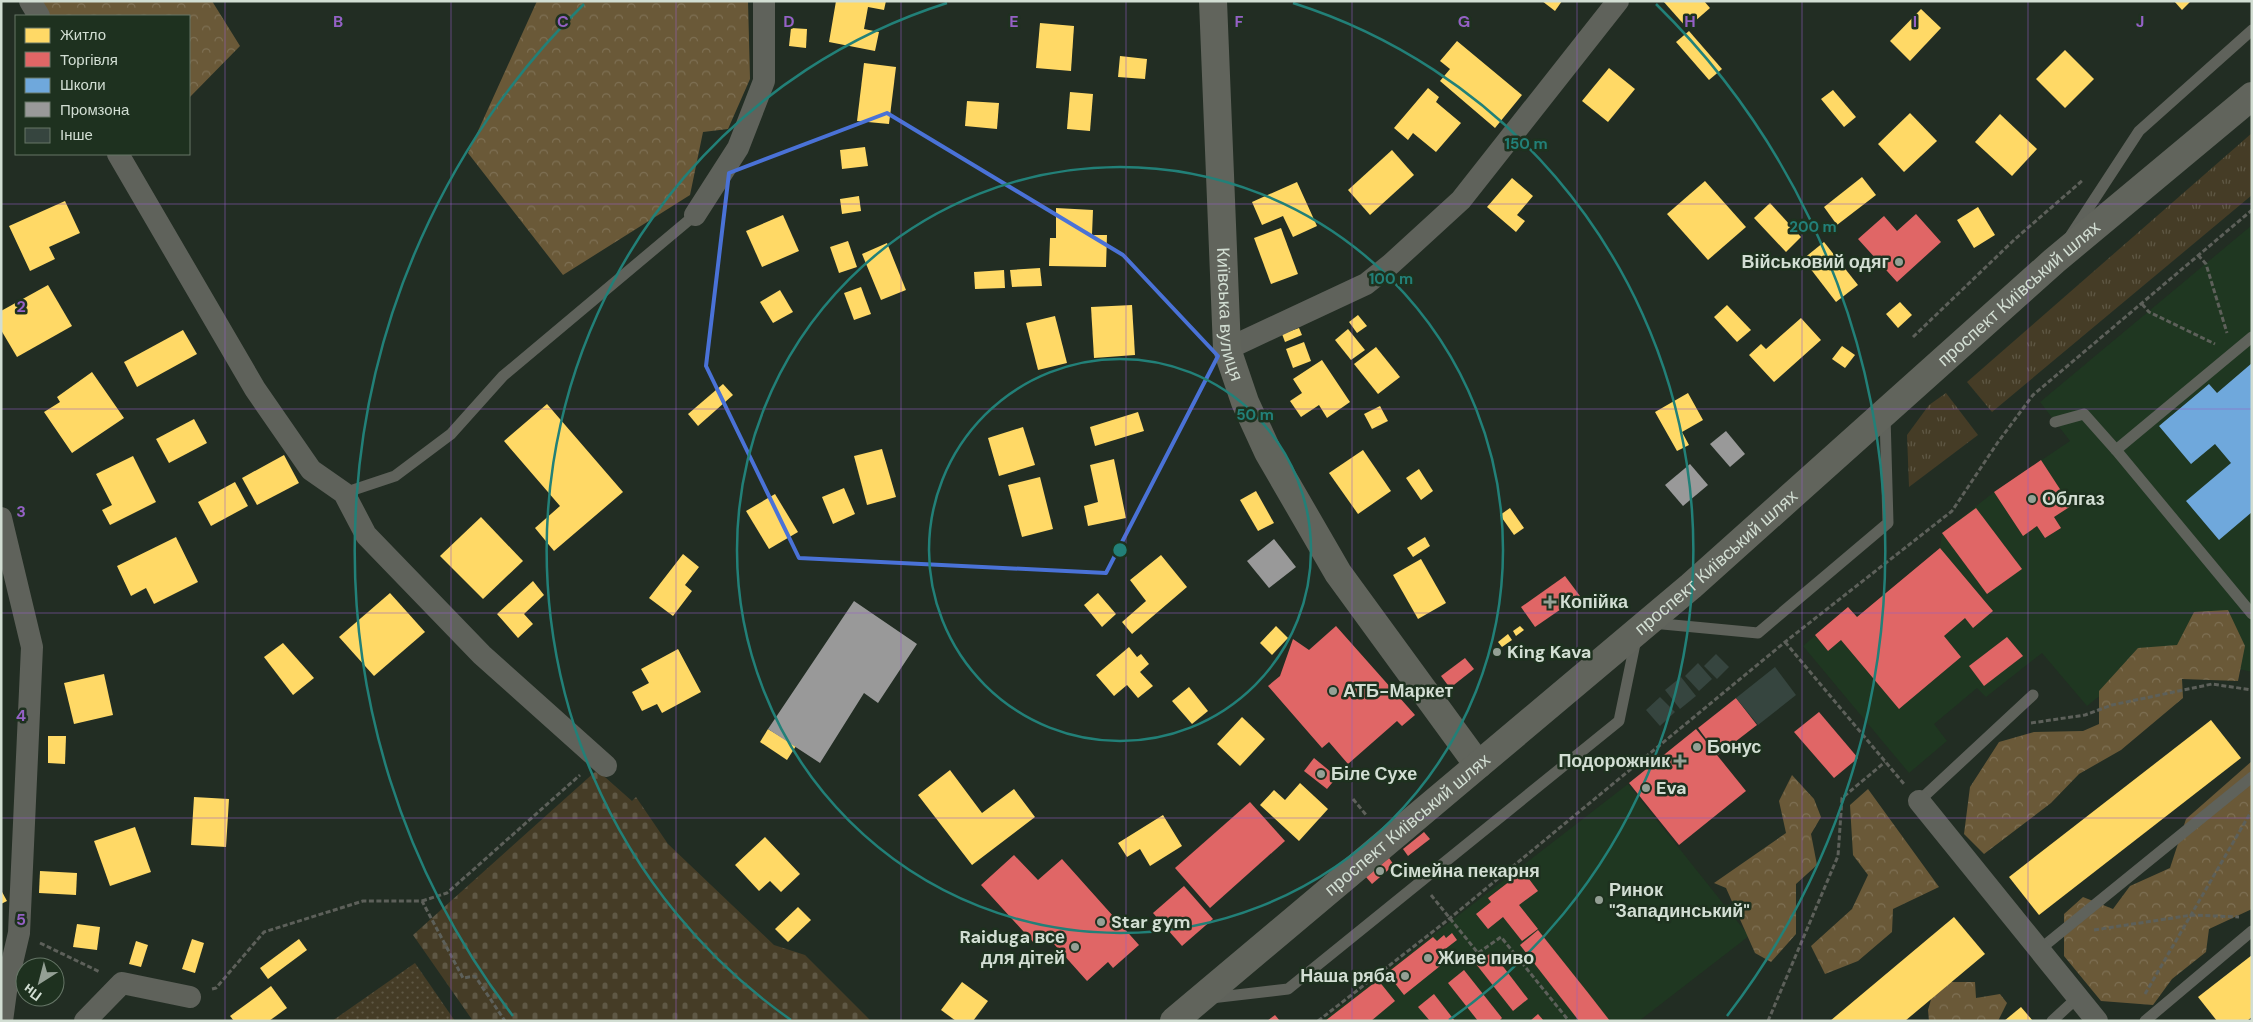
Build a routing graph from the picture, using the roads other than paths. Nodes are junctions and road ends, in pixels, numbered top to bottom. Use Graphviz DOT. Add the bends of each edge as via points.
graph roads {
  1 [pos="30,1"];
  2 [pos="764,1"];
  3 [pos="1213,1"];
  4 [pos="1618,1"];
  5 [pos="38,15"];
  6 [pos="2252,30"];
  7 [pos="2252,96"];
  8 [pos="119,155"];
  9 [pos="695,215"];
  10 [pos="2054,262"];
  11 [pos="2252,337"];
  12 [pos="1227,349"];
  13 [pos="1886,414"];
  14 [pos="2055,422"];
  15 [pos="2116,450"];
  16 [pos="344,493"];
  17 [pos="1,518"];
  18 [pos="2252,614"];
  19 [pos="1643,627"];
  20 [pos="2033,695"];
  21 [pos="602,763"];
  22 [pos="1478,765"];
  23 [pos="2252,777"];
  24 [pos="1919,801"];
  25 [pos="2252,931"];
  26 [pos="2048,943"];
  27 [pos="4,981"];
  28 [pos="2078,997"];
  29 [pos="190,998"];
  30 [pos="1200,999"];
  31 [pos="2,1021"];
  32 [pos="85,1021"];
  33 [pos="1174,1021"];
  34 [pos="2052,1021"];
  35 [pos="2096,1021"];
  36 [pos="2145,1021"];
  1 -- 5 [label="street"];
  2 -- 9 [label="street" via="764,81 738,148"];
  3 -- 12 [label="main road, Київська вулиця"];
  4 -- 12 [label="street" via="1461,200 1391,264 1366,284"];
  6 -- 10 [label="lane" via="2139,131"];
  7 -- 10 [label="main road, проспект Київський шлях"];
  8 -- 16 [label="street" via="255,389 311,470"];
  9 -- 16 [label="lane" via="503,376 451,434 394,476"];
  10 -- 13 [label="main road, проспект Київський шлях"];
  11 -- 15 [label="lane"];
  12 -- 22 [label="main road, Київська вулиця" via="1245,402 1268,452 1338,573"];
  13 -- 19 [label="main road, проспект Київський шлях"];
  13 -- 19 [label="lane" via="1888,523 1758,633"];
  14 -- 15 [label="lane" via="2084,414"];
  15 -- 18 [label="lane"];
  16 -- 21 [label="street" via="372,542 482,655"];
  17 -- 27 [label="street" via="32,647 19,933"];
  19 -- 22 [label="main road, проспект Київський шлях"];
  19 -- 30 [label="lane" via="1619,721 1288,989"];
  20 -- 24 [label="lane"];
  22 -- 30 [label="main road, проспект Київський шлях"];
  23 -- 26 [label="lane"];
  24 -- 26 [label="street"];
  25 -- 36 [label="lane"];
  26 -- 28 [label="street"];
  27 -- 31 [label="street"];
  28 -- 34 [label="lane"];
  28 -- 35 [label="street"];
  29 -- 32 [label="street" via="122,983"];
  30 -- 33 [label="main road, проспект Київський шлях"];
}
